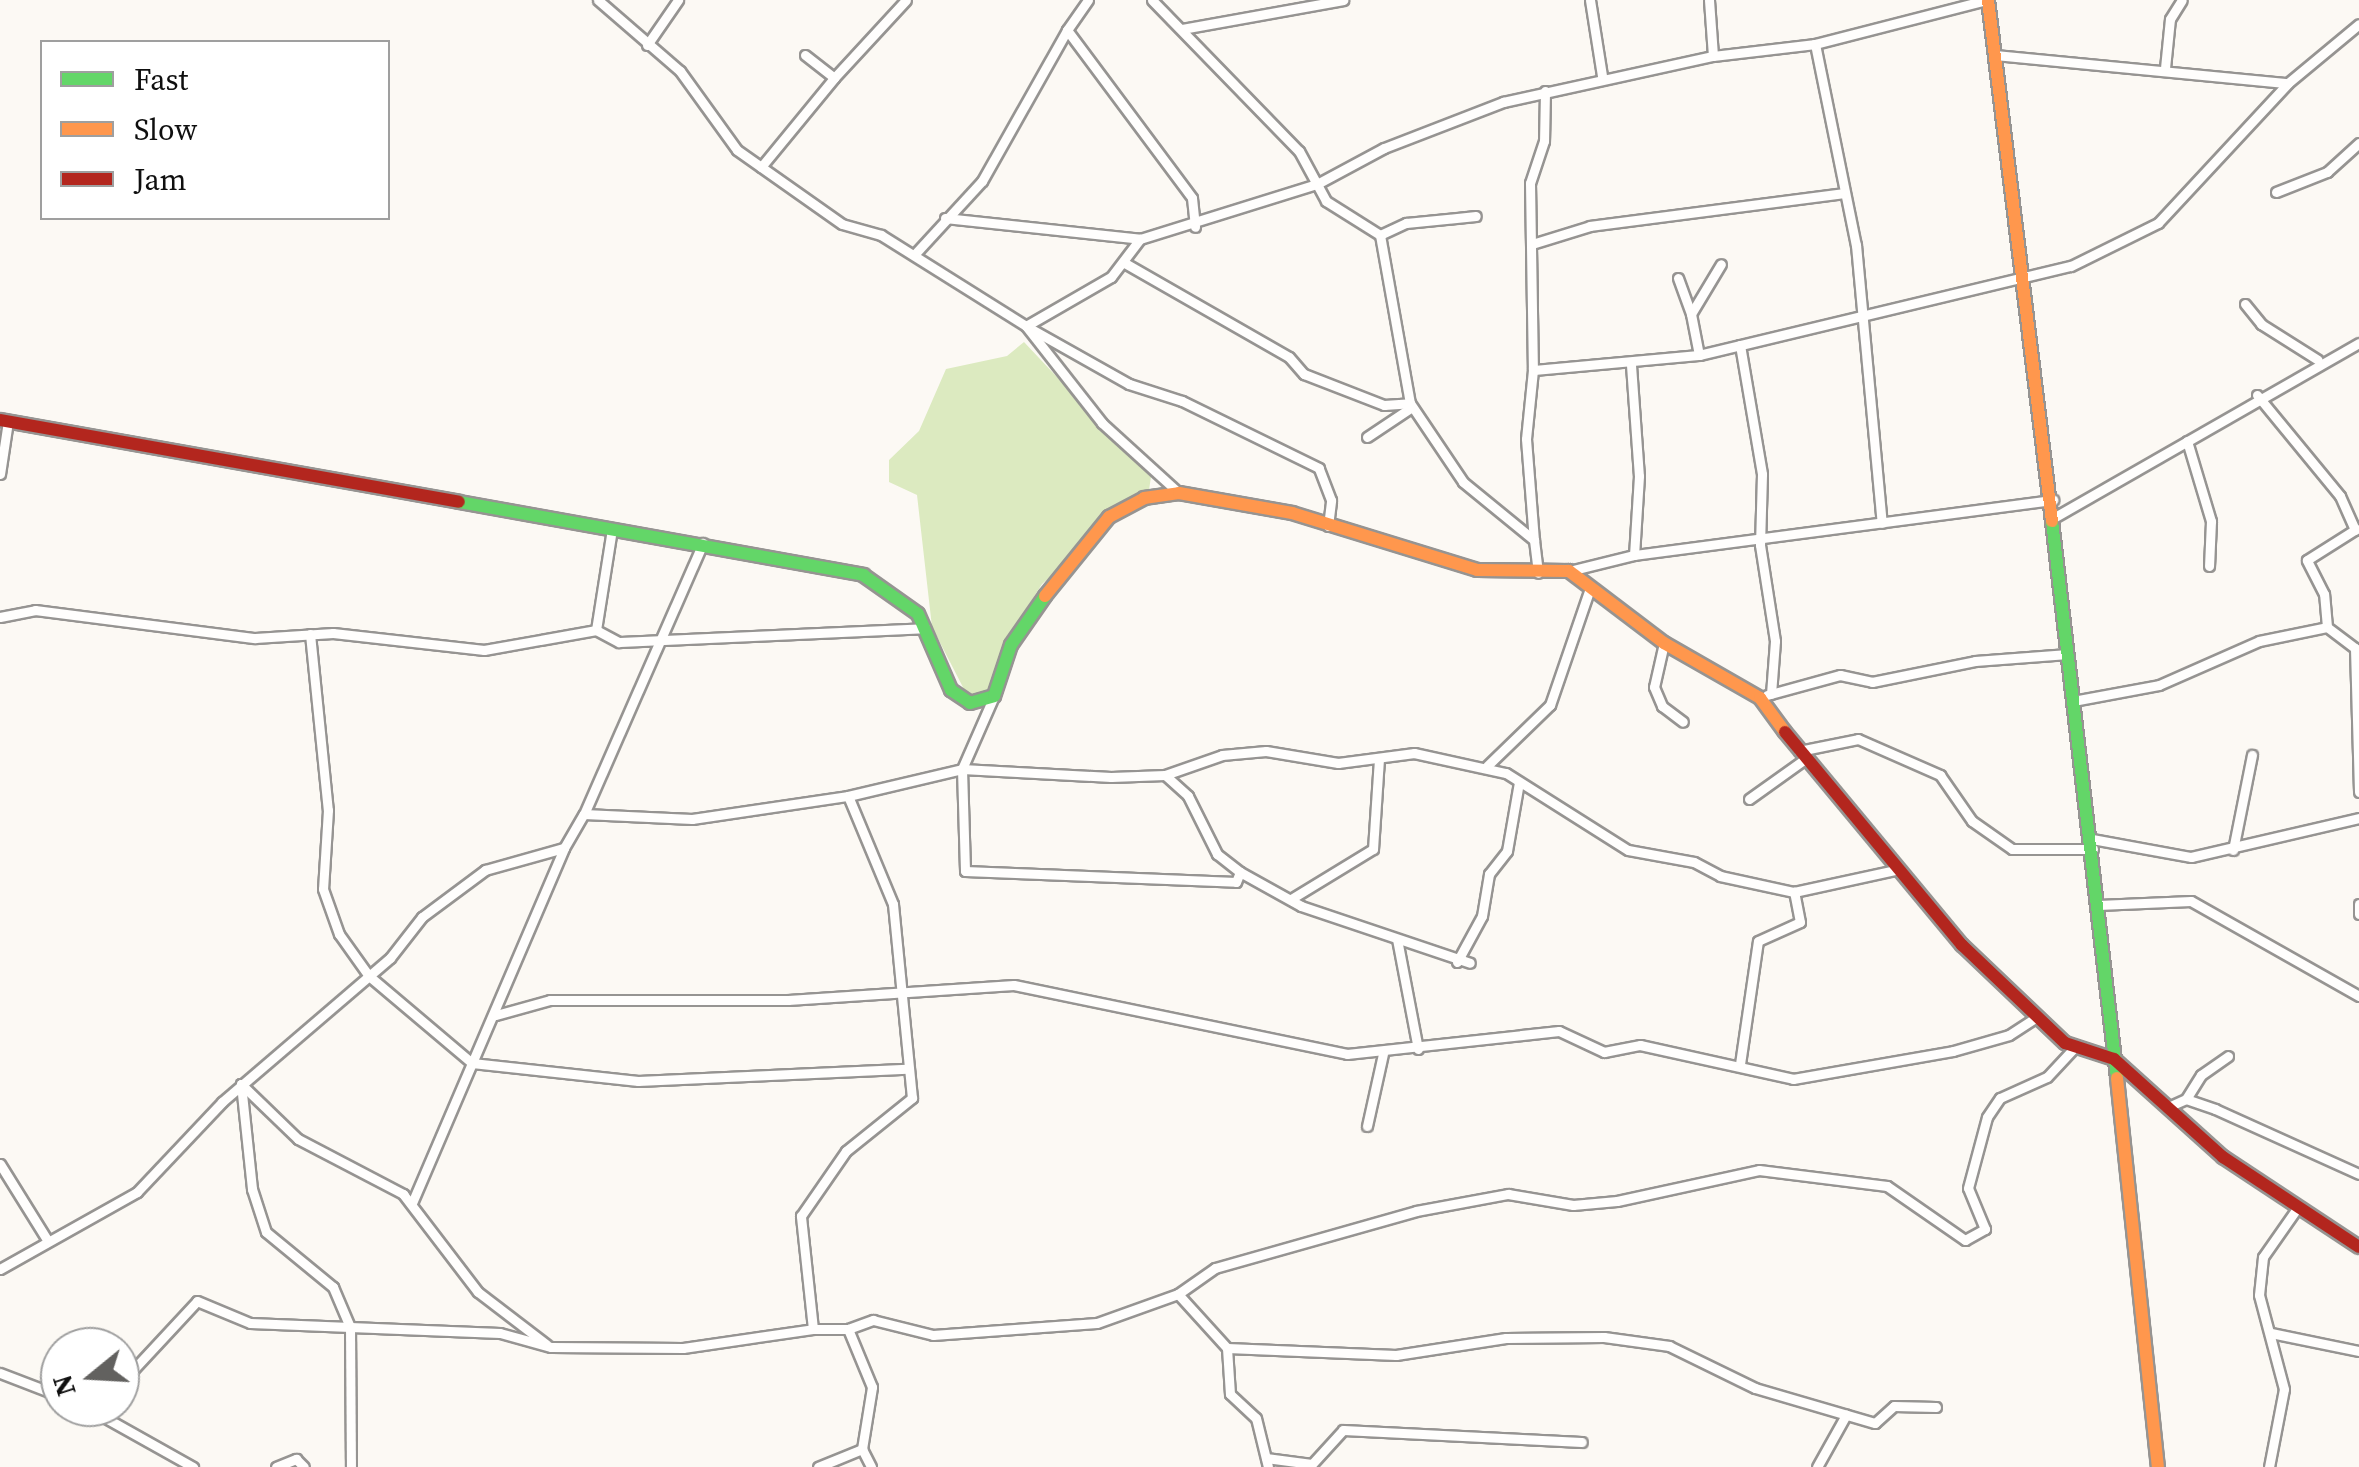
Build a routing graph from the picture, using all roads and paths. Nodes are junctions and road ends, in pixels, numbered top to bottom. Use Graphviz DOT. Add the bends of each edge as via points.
graph roads {
  1 [pos="598,0"];
  2 [pos="678,0"];
  3 [pos="906,0"];
  4 [pos="1088,0"];
  5 [pos="1152,0"];
  6 [pos="1292,0"];
  7 [pos="1343,0"];
  8 [pos="1590,0"];
  9 [pos="1709,0"];
  10 [pos="1987,0"];
  11 [pos="2182,0"];
  12 [pos="1287,14"];
  13 [pos="2359,24"];
  14 [pos="1182,29"];
  15 [pos="1068,30"];
  16 [pos="647,44"];
  17 [pos="1816,44"];
  18 [pos="805,55"];
  19 [pos="1996,55"];
  20 [pos="1713,56"];
  21 [pos="2165,68"];
  22 [pos="1602,76"];
  23 [pos="834,78"];
  24 [pos="2288,83"];
  25 [pos="1544,91"];
  26 [pos="2359,143"];
  27 [pos="761,167"];
  28 [pos="1317,184"];
  29 [pos="2276,192"];
  30 [pos="1844,193"];
  31 [pos="1476,216"];
  32 [pos="945,218"];
  33 [pos="1195,227"];
  34 [pos="1380,235"];
  35 [pos="1140,239"];
  36 [pos="1532,244"];
  37 [pos="914,255"];
  38 [pos="1123,262"];
  39 [pos="1721,264"];
  40 [pos="1678,278"];
  41 [pos="2026,280"];
  42 [pos="2245,304"];
  43 [pos="1691,314"];
  44 [pos="1866,320"];
  45 [pos="1026,326"];
  46 [pos="2359,343"];
  47 [pos="1740,345"];
  48 [pos="1699,354"];
  49 [pos="2318,360"];
  50 [pos="1630,365"];
  51 [pos="1533,370"];
  52 [pos="2257,395"];
  53 [pos="1411,405"];
  54 [pos="4,421"];
  55 [pos="1366,438"];
  56 [pos="2187,441"];
  57 [pos="0,474"];
  58 [pos="1179,493"];
  59 [pos="2052,500"];
  60 [pos="2055,516"];
  61 [pos="1882,523"];
  62 [pos="612,526"];
  63 [pos="1328,526"];
  64 [pos="2357,529"];
  65 [pos="1534,540"];
  66 [pos="704,542"];
  67 [pos="1760,544"];
  68 [pos="1634,555"];
  69 [pos="2209,566"];
  70 [pos="1568,572"];
  71 [pos="1538,573"];
  72 [pos="1590,588"];
  73 [pos="0,617"];
  74 [pos="2327,627"];
  75 [pos="926,628"];
  76 [pos="596,630"];
  77 [pos="310,634"];
  78 [pos="662,642"];
  79 [pos="1664,643"];
  80 [pos="2068,654"];
  81 [pos="994,696"];
  82 [pos="1765,696"];
  83 [pos="2073,700"];
  84 [pos="1683,722"];
  85 [pos="2252,754"];
  86 [pos="1802,755"];
  87 [pos="1379,758"];
  88 [pos="1487,766"];
  89 [pos="962,769"];
  90 [pos="1165,775"];
  91 [pos="1519,782"];
  92 [pos="2359,792"];
  93 [pos="848,796"];
  94 [pos="1749,799"];
  95 [pos="584,814"];
  96 [pos="2359,818"];
  97 [pos="2093,844"];
  98 [pos="564,848"];
  99 [pos="2233,850"];
  100 [pos="1895,870"];
  101 [pos="1240,872"];
  102 [pos="1794,892"];
  103 [pos="1291,900"];
  104 [pos="2359,904"];
  105 [pos="2098,905"];
  106 [pos="2359,914"];
  107 [pos="1398,939"];
  108 [pos="1457,962"];
  109 [pos="1470,964"];
  110 [pos="369,976"];
  111 [pos="901,990"];
  112 [pos="2359,996"];
  113 [pos="496,1015"];
  114 [pos="2037,1017"];
  115 [pos="2074,1048"];
  116 [pos="1418,1049"];
  117 [pos="1384,1054"];
  118 [pos="2228,1056"];
  119 [pos="2114,1059"];
  120 [pos="472,1064"];
  121 [pos="1740,1064"];
  122 [pos="907,1069"];
  123 [pos="241,1084"];
  124 [pos="2186,1099"];
  125 [pos="2168,1107"];
  126 [pos="1366,1126"];
  127 [pos="0,1164"];
  128 [pos="2359,1174"];
  129 [pos="412,1203"];
  130 [pos="2298,1207"];
  131 [pos="48,1241"];
  132 [pos="2359,1247"];
  133 [pos="0,1269"];
  134 [pos="1178,1294"];
  135 [pos="350,1327"];
  136 [pos="813,1329"];
  137 [pos="848,1329"];
  138 [pos="2271,1333"];
  139 [pos="551,1348"];
  140 [pos="1227,1348"];
  141 [pos="2359,1351"];
  142 [pos="140,1362"];
  143 [pos="0,1373"];
  144 [pos="40,1388"];
  145 [pos="1936,1408"];
  146 [pos="1846,1415"];
  147 [pos="122,1427"];
  148 [pos="1582,1442"];
  149 [pos="862,1449"];
  150 [pos="1830,1452"];
  151 [pos="1267,1463"];
  152 [pos="193,1467"];
  153 [pos="276,1467"];
  154 [pos="304,1467"];
  155 [pos="350,1467"];
  156 [pos="818,1467"];
  157 [pos="871,1467"];
  158 [pos="1816,1467"];
  159 [pos="1834,1467"];
  160 [pos="2158,1467"];
  161 [pos="2270,1467"];
  1 -- 16 [label="street"];
  2 -- 16 [label="street"];
  3 -- 23 [label="street"];
  4 -- 15 [label="street"];
  5 -- 14 [label="street"];
  6 -- 12 [label="street"];
  7 -- 12 [label="street"];
  8 -- 22 [label="street"];
  9 -- 20 [label="street"];
  10 -- 17 [label="street"];
  10 -- 19 [label="street"];
  11 -- 21 [label="street" via="2170,19"];
  12 -- 14 [label="street"];
  13 -- 24 [label="street"];
  14 -- 28 [label="street" via="1300,151"];
  15 -- 32 [label="street" via="982,181"];
  15 -- 33 [label="street" via="1192,198"];
  16 -- 27 [label="street"];
  17 -- 20 [label="street"];
  17 -- 30 [label="street"];
  18 -- 23 [label="street"];
  19 -- 21 [label="street"];
  19 -- 41 [label="street"];
  20 -- 22 [label="street"];
  21 -- 24 [label="street"];
  22 -- 25 [label="street"];
  23 -- 27 [label="street"];
  24 -- 41 [label="street" via="2158,223"];
  25 -- 28 [label="street" via="1384,148"];
  25 -- 36 [label="street" via="1544,141 1530,184"];
  26 -- 29 [label="street" via="2328,172"];
  27 -- 37 [label="street" via="842,224"];
  28 -- 33 [label="street"];
  28 -- 34 [label="street" via="1326,201"];
  30 -- 36 [label="street" via="1590,226"];
  30 -- 44 [label="street"];
  31 -- 34 [label="street" via="1406,224"];
  32 -- 35 [label="street"];
  32 -- 37 [label="street"];
  33 -- 35 [label="street"];
  34 -- 53 [label="street"];
  35 -- 38 [label="street"];
  36 -- 51 [label="street"];
  37 -- 45 [label="street"];
  38 -- 45 [label="street" via="1111,278"];
  38 -- 53 [label="street" via="1289,357 1304,374 1384,405"];
  39 -- 43 [label="street"];
  40 -- 43 [label="street"];
  41 -- 44 [label="street"];
  41 -- 59 [label="street"];
  42 -- 49 [label="street" via="2260,324"];
  43 -- 48 [label="street"];
  44 -- 47 [label="street"];
  44 -- 61 [label="street"];
  45 -- 58 [label="street" via="1102,423"];
  45 -- 63 [label="street" via="1129,384 1182,401 1319,468 1331,500"];
  46 -- 49 [label="street"];
  47 -- 48 [label="street"];
  47 -- 67 [label="street" via="1762,474"];
  48 -- 50 [label="street"];
  49 -- 52 [label="street"];
  50 -- 51 [label="street"];
  50 -- 68 [label="street" via="1639,476"];
  51 -- 65 [label="street" via="1526,439"];
  52 -- 56 [label="street"];
  52 -- 64 [label="street" via="2324,474"];
  53 -- 55 [label="street"];
  53 -- 65 [label="street" via="1463,482"];
  54 -- 57 [label="street"];
  54 -- 62 [label="street"];
  56 -- 60 [label="street"];
  56 -- 69 [label="street" via="2211,521"];
  58 -- 63 [label="street"];
  58 -- 81 [label="street" via="1144,498 1109,518 1072,556 1011,645"];
  59 -- 60 [label="street"];
  59 -- 61 [label="street"];
  60 -- 80 [label="street"];
  61 -- 67 [label="street"];
  62 -- 66 [label="street"];
  62 -- 76 [label="street"];
  63 -- 71 [label="street" via="1477,570"];
  64 -- 74 [label="street" via="2306,560 2324,594"];
  65 -- 71 [label="street"];
  66 -- 75 [label="street" via="863,575 894,591"];
  66 -- 78 [label="street"];
  67 -- 68 [label="street"];
  67 -- 82 [label="street" via="1775,641"];
  68 -- 70 [label="street"];
  70 -- 71 [label="street"];
  70 -- 72 [label="street"];
  72 -- 79 [label="street"];
  72 -- 88 [label="street" via="1550,705"];
  73 -- 77 [label="street" via="35,610 256,638"];
  74 -- 83 [label="street" via="2259,641 2159,685"];
  74 -- 92 [label="street" via="2356,648"];
  75 -- 78 [label="street"];
  75 -- 81 [label="street" via="958,699"];
  76 -- 77 [label="street" via="484,650"];
  76 -- 78 [label="street" via="620,642"];
  77 -- 110 [label="street" via="328,810 324,889 338,934"];
  78 -- 95 [label="street" via="628,700"];
  79 -- 82 [label="street"];
  79 -- 84 [label="street" via="1654,687 1662,706"];
  80 -- 82 [label="street" via="1975,661 1872,682 1840,675"];
  80 -- 83 [label="street"];
  81 -- 89 [label="street"];
  82 -- 86 [label="street"];
  83 -- 97 [label="street"];
  85 -- 99 [label="street"];
  86 -- 94 [label="street"];
  86 -- 97 [label="street" via="1858,740 1940,775 1972,822 2012,849"];
  86 -- 100 [label="street"];
  87 -- 88 [label="street" via="1414,752"];
  87 -- 90 [label="street" via="1306,762 1266,751 1222,755"];
  87 -- 103 [label="street" via="1372,849"];
  88 -- 91 [label="street"];
  89 -- 90 [label="street"];
  89 -- 93 [label="street"];
  89 -- 101 [label="street" via="965,871 1236,882"];
  90 -- 101 [label="street" via="1188,796 1217,854"];
  91 -- 102 [label="street" via="1628,850"];
  91 -- 108 [label="street" via="1506,852 1489,874 1482,916"];
  93 -- 95 [label="street" via="692,819"];
  93 -- 111 [label="street" via="893,904"];
  95 -- 98 [label="street"];
  96 -- 99 [label="street"];
  97 -- 99 [label="street" via="2191,858"];
  97 -- 105 [label="street"];
  98 -- 110 [label="street" via="485,870 422,917"];
  98 -- 113 [label="street"];
  100 -- 102 [label="street"];
  100 -- 114 [label="street"];
  101 -- 103 [label="street"];
  102 -- 121 [label="street" via="1800,922 1758,941"];
  103 -- 107 [label="street"];
  104 -- 106 [label="street"];
  105 -- 112 [label="street" via="2191,901"];
  105 -- 119 [label="street"];
  107 -- 108 [label="street" via="1420,940"];
  107 -- 116 [label="street"];
  108 -- 109 [label="street"];
  110 -- 120 [label="street"];
  110 -- 123 [label="street"];
  111 -- 113 [label="street" via="788,1000 550,1000"];
  111 -- 117 [label="street" via="1014,985 1347,1054"];
  111 -- 122 [label="street"];
  113 -- 120 [label="street"];
  114 -- 115 [label="street"];
  114 -- 121 [label="street" via="2009,1036 1839,1074 1793,1079"];
  115 -- 119 [label="street"];
  115 -- 134 [label="street" via="2047,1077 2000,1098 1987,1117 1968,1188 1985,1229 1964,1240 1887,1186 1759,1170 1616,1200 1574,1205 1508,1194 1416,1211 1215,1268"];
  116 -- 117 [label="street"];
  116 -- 121 [label="street" via="1559,1031 1604,1052 1640,1045"];
  117 -- 126 [label="street"];
  118 -- 124 [label="street" via="2201,1075"];
  119 -- 125 [label="street"];
  119 -- 160 [label="street"];
  120 -- 122 [label="street" via="638,1082"];
  120 -- 129 [label="street"];
  122 -- 136 [label="street" via="912,1098 846,1151 802,1216"];
  123 -- 129 [label="street" via="298,1139"];
  123 -- 131 [label="street" via="137,1192"];
  123 -- 135 [label="street" via="246,1154 266,1232 334,1287"];
  124 -- 125 [label="street"];
  124 -- 128 [label="street"];
  125 -- 130 [label="street" via="2223,1157"];
  127 -- 131 [label="street"];
  129 -- 139 [label="street" via="478,1292"];
  130 -- 132 [label="street"];
  130 -- 138 [label="street" via="2263,1257 2258,1295"];
  131 -- 133 [label="street"];
  134 -- 137 [label="street" via="1097,1324 933,1335 873,1320"];
  134 -- 140 [label="street"];
  135 -- 139 [label="street" via="500,1334"];
  135 -- 142 [label="street" via="250,1323 197,1301"];
  135 -- 155 [label="street"];
  136 -- 137 [label="street"];
  136 -- 139 [label="street" via="683,1348"];
  137 -- 149 [label="street" via="872,1387"];
  138 -- 141 [label="street"];
  138 -- 161 [label="street" via="2284,1389"];
  140 -- 146 [label="street" via="1396,1355 1506,1338 1604,1337 1669,1346 1755,1388"];
  140 -- 151 [label="street" via="1230,1394 1256,1418"];
  143 -- 144 [label="street"];
  145 -- 146 [label="street" via="1894,1406 1875,1422"];
  146 -- 150 [label="street"];
  147 -- 152 [label="street"];
  148 -- 151 [label="street" via="1342,1430 1312,1464"];
  149 -- 156 [label="street"];
  149 -- 157 [label="street"];
  150 -- 158 [label="street"];
  150 -- 159 [label="street"];
  153 -- 154 [label="street" via="296,1459"];
}
